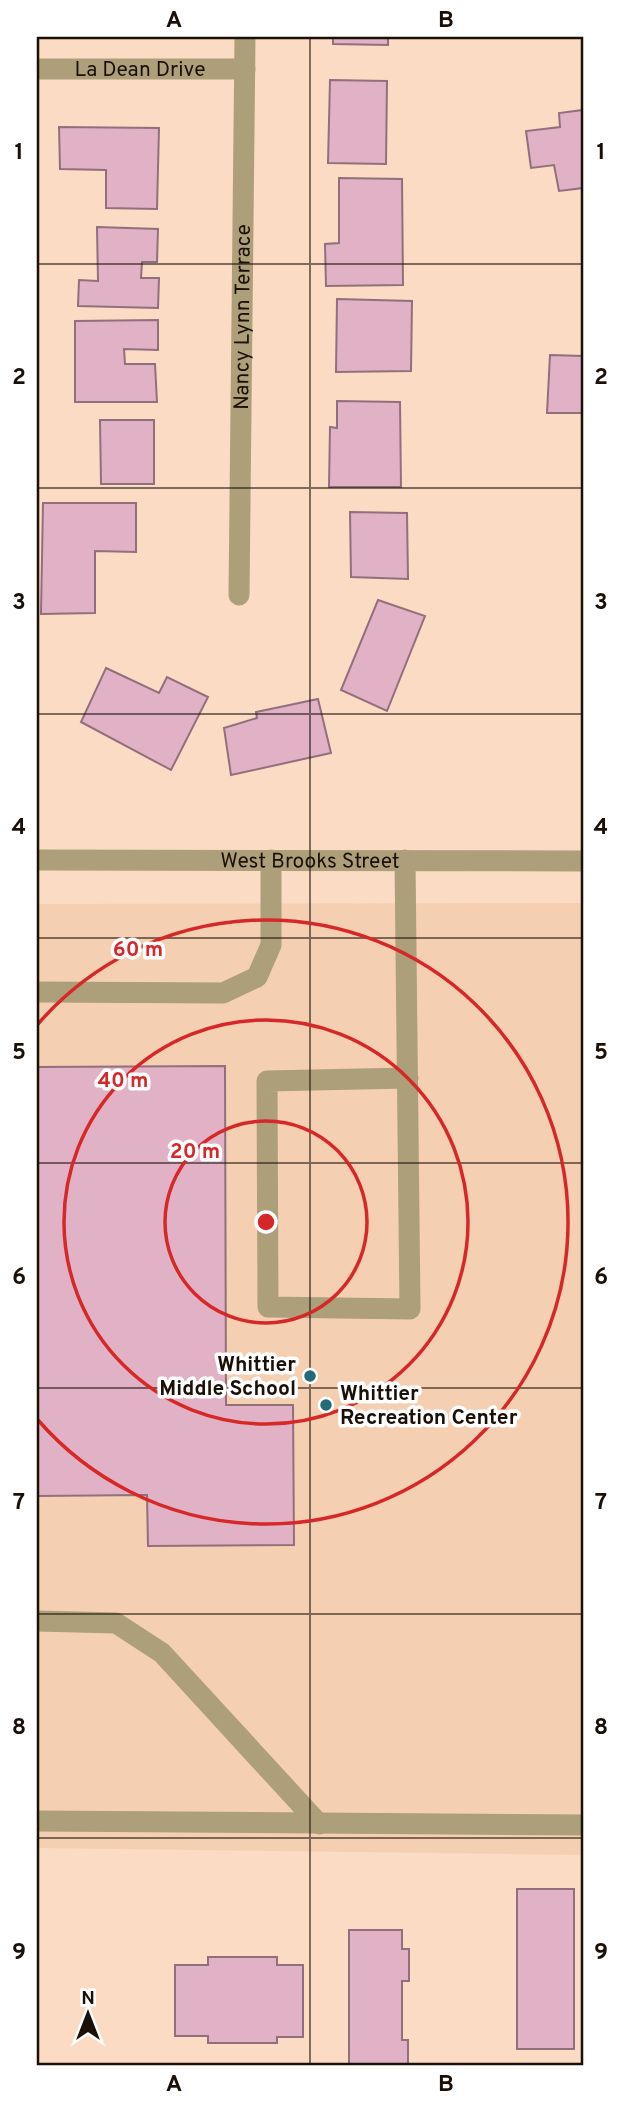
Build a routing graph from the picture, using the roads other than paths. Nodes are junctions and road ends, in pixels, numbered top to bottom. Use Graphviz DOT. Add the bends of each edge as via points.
graph roads {
  1 [pos="245,37"];
  2 [pos="37,69"];
  3 [pos="245,69"];
  4 [pos="239,595"];
  5 [pos="37,859"];
  6 [pos="271,860"];
  7 [pos="405,860"];
  8 [pos="583,861"];
  9 [pos="37,992"];
  10 [pos="408,1078"];
  11 [pos="37,1621"];
  12 [pos="37,1821"];
  13 [pos="318,1824"];
  14 [pos="583,1825"];
  1 -- 3 [label="street, Nancy Lynn Terrace"];
  2 -- 3 [label="street, La Dean Drive"];
  3 -- 4 [label="street, Nancy Lynn Terrace"];
  5 -- 6 [label="street, West Brooks Street"];
  6 -- 7 [label="street, West Brooks Street"];
  6 -- 9 [label="street" via="271,945 257,977 223,993"];
  7 -- 8 [label="street, West Brooks Street"];
  7 -- 10 [label="street"];
  10 -- 10 [label="street" via="267,1081 268,1307 410,1309"];
  11 -- 13 [label="street" via="116,1623 162,1653"];
  12 -- 13 [label="street"];
  13 -- 14 [label="street"];
}
